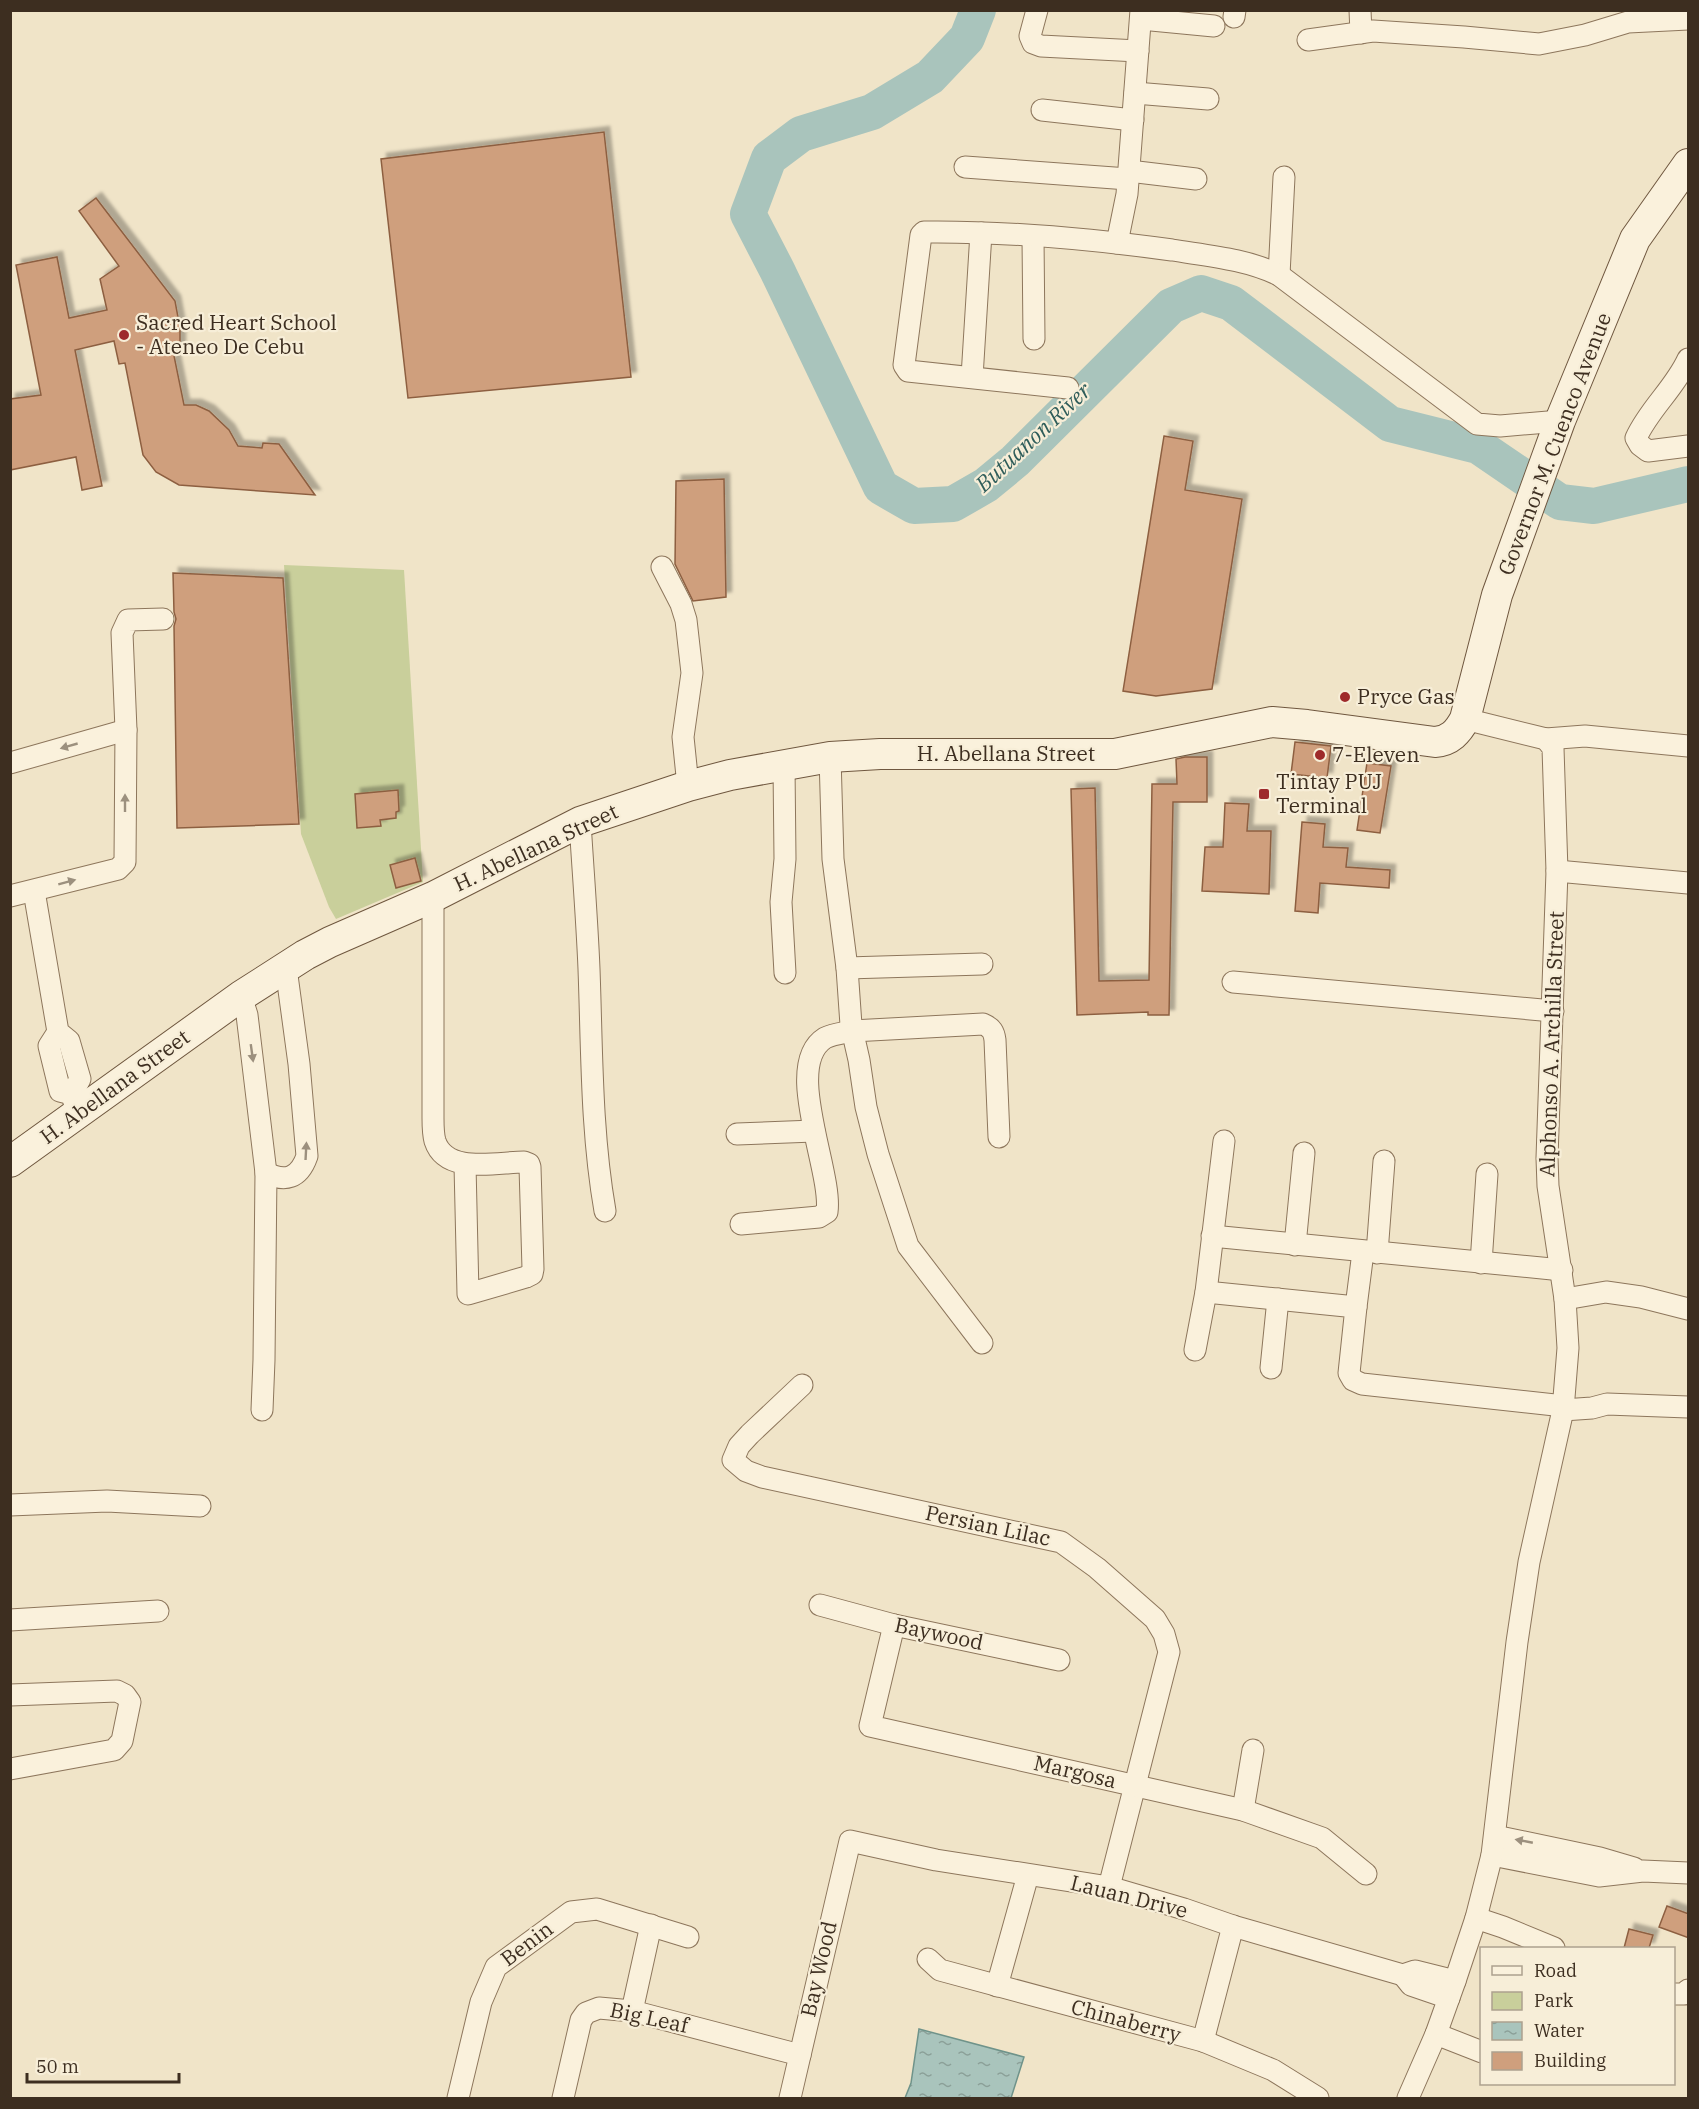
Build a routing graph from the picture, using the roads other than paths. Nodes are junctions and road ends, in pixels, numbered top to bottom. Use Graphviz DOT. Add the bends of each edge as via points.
graph roads {
  1 [pos="1037,10"];
  2 [pos="1360,10"];
  3 [pos="1141,15"];
  4 [pos="1689,19"];
  5 [pos="1214,26"];
  6 [pos="1361,33"];
  7 [pos="1308,40"];
  8 [pos="1138,51"];
  9 [pos="1135,93"];
  10 [pos="1208,99"];
  11 [pos="1042,110"];
  12 [pos="1133,120"];
  13 [pos="1689,164"];
  14 [pos="965,167"];
  15 [pos="1128,175"];
  16 [pos="1284,177"];
  17 [pos="1196,179"];
  18 [pos="981,233"];
  19 [pos="1033,237"];
  20 [pos="1117,243"];
  21 [pos="1280,275"];
  22 [pos="1034,339"];
  23 [pos="1689,359"];
  24 [pos="972,377"];
  25 [pos="1068,388"];
  26 [pos="1560,422"];
  27 [pos="1689,446"];
  28 [pos="662,567"];
  29 [pos="164,619"];
  30 [pos="1458,727"];
  31 [pos="126,730"];
  32 [pos="1546,739"];
  33 [pos="1689,746"];
  34 [pos="830,757"];
  35 [pos="10,763"];
  36 [pos="784,766"];
  37 [pos="688,786"];
  38 [pos="580,822"];
  39 [pos="1557,871"];
  40 [pos="1689,884"];
  41 [pos="34,891"];
  42 [pos="10,896"];
  43 [pos="433,897"];
  44 [pos="982,964"];
  45 [pos="286,968"];
  46 [pos="847,968"];
  47 [pos="786,973"];
  48 [pos="1233,982"];
  49 [pos="241,996"];
  50 [pos="1553,1011"];
  51 [pos="852,1031"];
  52 [pos="74,1104"];
  53 [pos="814,1131"];
  54 [pos="737,1134"];
  55 [pos="999,1137"];
  56 [pos="1224,1141"];
  57 [pos="1304,1153"];
  58 [pos="1384,1161"];
  59 [pos="10,1162"];
  60 [pos="465,1165"];
  61 [pos="266,1173"];
  62 [pos="1487,1174"];
  63 [pos="605,1211"];
  64 [pos="741,1224"];
  65 [pos="1212,1236"];
  66 [pos="1295,1245"];
  67 [pos="1370,1252"];
  68 [pos="1481,1263"];
  69 [pos="1562,1270"];
  70 [pos="1206,1292"];
  71 [pos="1278,1299"];
  72 [pos="1565,1299"];
  73 [pos="1356,1307"];
  74 [pos="1689,1309"];
  75 [pos="982,1343"];
  76 [pos="1195,1350"];
  77 [pos="1271,1368"];
  78 [pos="802,1384"];
  79 [pos="1689,1407"];
  80 [pos="1564,1408"];
  81 [pos="262,1410"];
  82 [pos="10,1505"];
  83 [pos="200,1506"];
  84 [pos="820,1605"];
  85 [pos="158,1611"];
  86 [pos="10,1620"];
  87 [pos="894,1624"];
  88 [pos="1059,1660"];
  89 [pos="10,1695"];
  90 [pos="1253,1750"];
  91 [pos="10,1769"];
  92 [pos="1134,1785"];
  93 [pos="1243,1810"];
  94 [pos="850,1841"];
  95 [pos="1493,1845"];
  96 [pos="1689,1873"];
  97 [pos="1366,1874"];
  98 [pos="1028,1875"];
  99 [pos="1109,1887"];
  100 [pos="1476,1918"];
  101 [pos="651,1925"];
  102 [pos="1233,1926"];
  103 [pos="688,1937"];
  104 [pos="1552,1947"];
  105 [pos="928,1959"];
  106 [pos="996,1986"];
  107 [pos="1452,1989"];
  108 [pos="1689,1990"];
  109 [pos="1675,1994"];
  110 [pos="632,2011"];
  111 [pos="1436,2034"];
  112 [pos="1203,2041"];
  113 [pos="1480,2051"];
  114 [pos="800,2055"];
  115 [pos="458,2098"];
  116 [pos="563,2098"];
  117 [pos="790,2098"];
  118 [pos="1318,2098"];
  119 [pos="1408,2098"];
  1 -- 8 [label="street" via="1030,36 1033,43"];
  2 -- 6 [label="street"];
  3 -- 5 [label="street"];
  3 -- 8 [label="street"];
  4 -- 6 [label="street" via="1628,22 1539,44"];
  6 -- 7 [label="street"];
  8 -- 9 [label="street"];
  9 -- 10 [label="street"];
  9 -- 12 [label="street"];
  11 -- 12 [label="street"];
  12 -- 15 [label="street"];
  13 -- 26 [label="main road, Governor M. Cuenco Avenue" via="1635,239"];
  14 -- 15 [label="street"];
  15 -- 17 [label="street"];
  15 -- 20 [label="street"];
  16 -- 21 [label="street"];
  18 -- 19 [label="street"];
  18 -- 24 [label="street"];
  18 -- 24 [label="street" via="921,235 904,365 912,373"];
  19 -- 20 [label="street"];
  19 -- 22 [label="street"];
  20 -- 21 [label="street" via="1225,258 1259,265"];
  21 -- 26 [label="street" via="1477,424"];
  23 -- 27 [label="street" via="1636,438 1648,451"];
  24 -- 25 [label="street"];
  26 -- 30 [label="main road, Governor M. Cuenco Avenue" via="1497,595"];
  28 -- 37 [label="street" via="686,620 692,673 683,737"];
  29 -- 31 [label="street" via="128,620 123,628"];
  30 -- 32 [label="street"];
  30 -- 34 [label="main road, H. Abellana Street" via="1443,741 1435,742 1272,722 1115,754"];
  31 -- 35 [label="street, one-way"];
  41 -- 31 [label="street, one-way" via="118,869 125,862"];
  32 -- 33 [label="street" via="1585,736"];
  32 -- 39 [label="street, Alphonso A. Archilla Street" via="1553,748"];
  34 -- 36 [label="main road, H. Abellana Street"];
  34 -- 46 [label="street" via="834,859"];
  36 -- 37 [label="main road, H. Abellana Street"];
  36 -- 47 [label="street" via="786,859 781,902"];
  37 -- 38 [label="main road, H. Abellana Street"];
  38 -- 43 [label="main road, H. Abellana Street"];
  38 -- 63 [label="street" via="595,1132"];
  39 -- 40 [label="street"];
  39 -- 50 [label="street, Alphonso A. Archilla Street"];
  41 -- 42 [label="street"];
  41 -- 52 [label="street" via="58,1032 49,1046 60,1091"];
  43 -- 45 [label="main road, H. Abellana Street" via="330,942"];
  43 -- 60 [label="street" via="434,1140 439,1150"];
  44 -- 46 [label="street"];
  45 -- 49 [label="main road, H. Abellana Street"];
  61 -- 45 [label="street, one-way" via="279,1179 289,1177 304,1165 307,1156"];
  46 -- 51 [label="street"];
  48 -- 50 [label="street"];
  49 -- 52 [label="main road, H. Abellana Street"];
  49 -- 61 [label="street, one-way"];
  50 -- 69 [label="street, Alphonso A. Archilla Street" via="1547,1158"];
  51 -- 53 [label="street" via="824,1039 808,1062"];
  51 -- 55 [label="street" via="983,1024 990,1027 995,1040"];
  51 -- 75 [label="street" via="878,1154 908,1246"];
  52 -- 59 [label="main road, H. Abellana Street"];
  53 -- 54 [label="street"];
  53 -- 64 [label="street" via="827,1212 819,1217"];
  56 -- 65 [label="street"];
  57 -- 66 [label="street"];
  58 -- 67 [label="street"];
  60 -- 60 [label="street" via="466,1224 468,1294 526,1277 533,1269 529,1164"];
  61 -- 81 [label="street"];
  62 -- 68 [label="street"];
  65 -- 66 [label="street"];
  65 -- 70 [label="street"];
  66 -- 67 [label="street"];
  67 -- 68 [label="street"];
  67 -- 73 [label="street"];
  68 -- 69 [label="street"];
  69 -- 72 [label="street, Alphonso A. Archilla Street"];
  70 -- 71 [label="street"];
  70 -- 76 [label="street"];
  71 -- 73 [label="street"];
  71 -- 77 [label="street"];
  72 -- 74 [label="street" via="1606,1292"];
  72 -- 80 [label="street, Alphonso A. Archilla Street" via="1568,1348"];
  73 -- 80 [label="street" via="1349,1372 1353,1380"];
  78 -- 92 [label="street, Persian Lilac" via="739,1446 733,1460 746,1471 1061,1542 1155,1619 1169,1652"];
  79 -- 80 [label="street" via="1607,1404"];
  80 -- 95 [label="street, Alphonso A. Archilla Street" via="1529,1562"];
  82 -- 83 [label="street" via="107,1501"];
  84 -- 87 [label="street, Baywood"];
  85 -- 86 [label="street"];
  87 -- 88 [label="street, Baywood"];
  87 -- 92 [label="street, Margosa" via="870,1726"];
  89 -- 91 [label="street" via="117,1691 130,1702 122,1741 114,1750"];
  90 -- 93 [label="street"];
  92 -- 93 [label="street, Margosa"];
  92 -- 99 [label="street, Persian Lilac"];
  93 -- 97 [label="street, Margosa" via="1322,1838"];
  94 -- 98 [label="street, Lauan Drive"];
  94 -- 114 [label="street, Bay Wood"];
  95 -- 96 [label="street" via="1599,1876 1643,1871"];
  95 -- 100 [label="street"];
  98 -- 99 [label="street, Lauan Drive"];
  98 -- 106 [label="street"];
  99 -- 102 [label="street, Lauan Drive"];
  100 -- 104 [label="street"];
  100 -- 107 [label="street"];
  101 -- 103 [label="street, Benin"];
  101 -- 110 [label="street"];
  101 -- 115 [label="street, Benin" via="597,1909 572,1912 496,1967 481,2002"];
  102 -- 107 [label="street, Lauan Drive" via="1403,1974 1415,1971"];
  102 -- 112 [label="street"];
  105 -- 106 [label="street, Chinaberry" via="940,1970"];
  106 -- 112 [label="street, Chinaberry"];
  107 -- 111 [label="street"];
  108 -- 109 [label="street"];
  110 -- 114 [label="street, Big Leaf"];
  110 -- 116 [label="street, Big Leaf" via="599,2008 586,2013 578,2028"];
  111 -- 113 [label="street"];
  111 -- 119 [label="street"];
  112 -- 118 [label="street, Chinaberry" via="1273,2070"];
  114 -- 117 [label="street, Bay Wood"];
}
